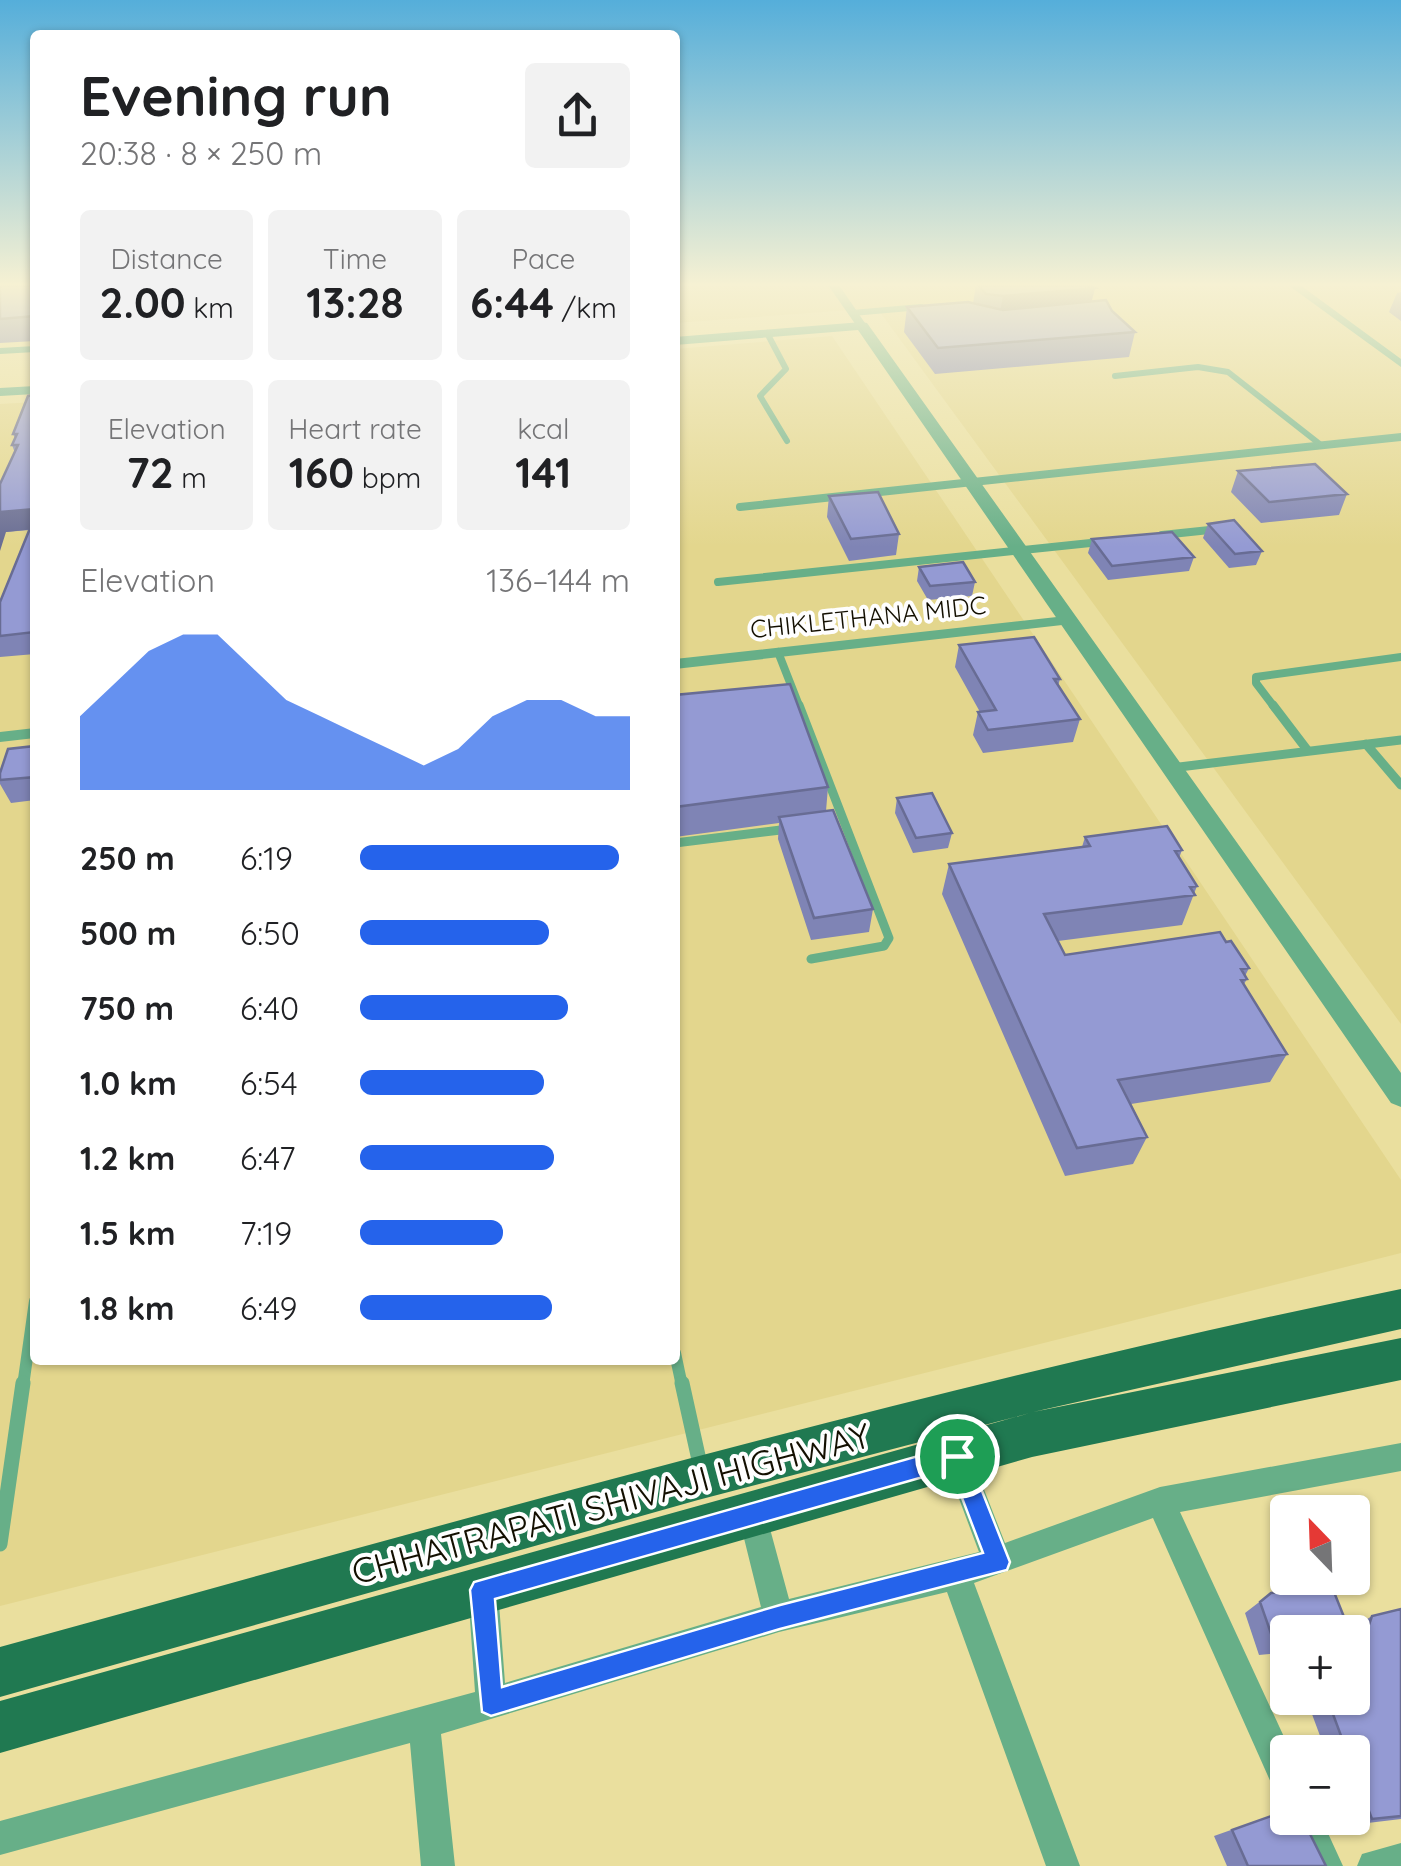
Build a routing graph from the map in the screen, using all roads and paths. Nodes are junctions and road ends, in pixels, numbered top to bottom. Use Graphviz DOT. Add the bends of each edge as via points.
graph roads {
  1 [pos="783,372"];
  2 [pos="895,372"];
  3 [pos="1156,372"];
  4 [pos="1228,372"];
  5 [pos="1115,376"];
  6 [pos="30,390"];
  7 [pos="0,392"];
  8 [pos="1401,437"];
  9 [pos="787,441"];
  10 [pos="1321,446"];
  11 [pos="973,482"];
  12 [pos="740,507"];
  13 [pos="1226,528"];
  14 [pos="1151,536"];
  15 [pos="1113,541"];
  16 [pos="1020,551"];
  17 [pos="718,582"];
  18 [pos="1066,621"];
  19 [pos="778,652"];
  20 [pos="1401,657"];
  21 [pos="680,663"];
  22 [pos="798,704"];
  23 [pos="781,706"];
  24 [pos="30,734"];
  25 [pos="0,737"];
  26 [pos="1401,740"];
  27 [pos="1366,744"];
  28 [pos="1308,751"];
  29 [pos="1170,768"];
  30 [pos="1401,785"];
  31 [pos="845,823"];
  32 [pos="826,825"];
  33 [pos="807,827"];
  34 [pos="680,842"];
  35 [pos="811,959"];
  36 [pos="1401,1095"];
  37 [pos="1401,1309"];
  38 [pos="30,1336"];
  39 [pos="1401,1359"];
  40 [pos="678,1365"];
  41 [pos="957,1456"];
  42 [pos="1401,1457"];
  43 [pos="702,1478"];
  44 [pos="1160,1500"];
  45 [pos="752,1514"];
  46 [pos="0,1544"];
  47 [pos="998,1562"];
  48 [pos="956,1575"];
  49 [pos="482,1590"];
  50 [pos="780,1617"];
  51 [pos="0,1672"];
  52 [pos="491,1703"];
  53 [pos="424,1724"];
  54 [pos="0,1727"];
  55 [pos="1270,1742"];
  56 [pos="1312,1835"];
  57 [pos="0,1838"];
  58 [pos="1401,1860"];
  59 [pos="438,1866"];
  60 [pos="1063,1866"];
  61 [pos="1326,1866"];
  62 [pos="1374,1866"];
  1 -- 9 [label="lane" via="760,396"];
  2 -- 11 [label="street"];
  3 -- 5 [label="lane"];
  4 -- 10 [label="lane"];
  6 -- 7 [label="street"];
  8 -- 10 [label="street"];
  10 -- 11 [label="street"];
  11 -- 12 [label="lane"];
  11 -- 16 [label="street"];
  13 -- 14 [label="lane"];
  15 -- 16 [label="lane"];
  16 -- 17 [label="lane"];
  16 -- 18 [label="street"];
  18 -- 19 [label="street, CHIKLETHANA MIDC"];
  18 -- 29 [label="street"];
  19 -- 21 [label="street, CHIKLETHANA MIDC"];
  19 -- 22 [label="lane"];
  20 -- 28 [label="lane" via="1256,677"];
  22 -- 23 [label="lane"];
  22 -- 31 [label="lane"];
  24 -- 25 [label="street"];
  26 -- 27 [label="lane"];
  27 -- 28 [label="lane"];
  27 -- 30 [label="lane"];
  28 -- 29 [label="lane"];
  29 -- 36 [label="street"];
  31 -- 32 [label="lane"];
  31 -- 35 [label="lane" via="888,943"];
  33 -- 34 [label="lane"];
  37 -- 43 [label="main road, CHHATRAPATI SHIVAJI HIGHWAY" via="1022,1391"];
  38 -- 46 [label="lane"];
  39 -- 41 [label="main road, CHHATRAPATI SHIVAJI HIGHWAY"];
  40 -- 43 [label="lane"];
  41 -- 45 [label="main road, CHHATRAPATI SHIVAJI HIGHWAY"];
  41 -- 47 [label="street"];
  42 -- 44 [label="street"];
  43 -- 51 [label="main road, CHHATRAPATI SHIVAJI HIGHWAY"];
  44 -- 47 [label="street"];
  44 -- 55 [label="street"];
  45 -- 49 [label="main road, CHHATRAPATI SHIVAJI HIGHWAY"];
  45 -- 50 [label="street"];
  47 -- 48 [label="street"];
  48 -- 50 [label="street"];
  48 -- 60 [label="street"];
  49 -- 52 [label="street"];
  49 -- 54 [label="main road, CHHATRAPATI SHIVAJI HIGHWAY"];
  50 -- 52 [label="street"];
  52 -- 53 [label="street"];
  53 -- 57 [label="street"];
  53 -- 59 [label="street"];
  56 -- 61 [label="street"];
  58 -- 62 [label="street"];
}
